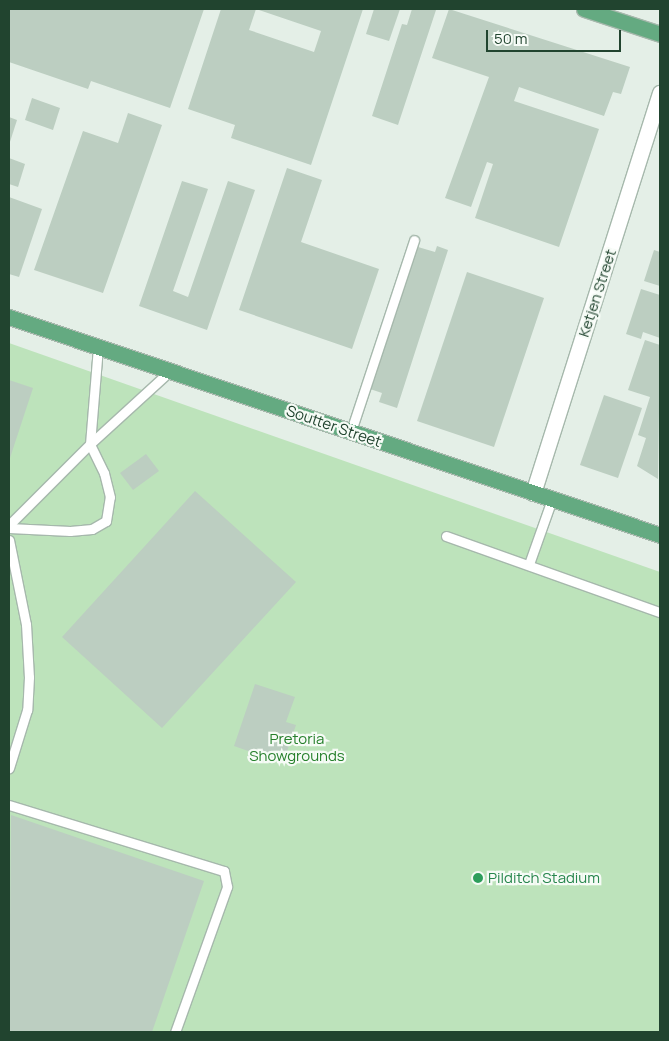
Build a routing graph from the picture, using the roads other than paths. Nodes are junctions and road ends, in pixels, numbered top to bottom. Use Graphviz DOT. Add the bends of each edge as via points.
graph roads {
  1 [pos="584,9"];
  2 [pos="660,34"];
  3 [pos="660,93"];
  4 [pos="414,240"];
  5 [pos="9,317"];
  6 [pos="98,347"];
  7 [pos="170,371"];
  8 [pos="351,431"];
  9 [pos="90,444"];
  10 [pos="533,493"];
  11 [pos="552,499"];
  12 [pos="9,527"];
  13 [pos="660,535"];
  14 [pos="446,536"];
  15 [pos="9,540"];
  16 [pos="529,564"];
  17 [pos="660,612"];
  18 [pos="9,768"];
  19 [pos="9,805"];
  20 [pos="175,1032"];
  1 -- 2 [label="main road"];
  3 -- 10 [label="street, Ketjen Street"];
  4 -- 8 [label="lane"];
  5 -- 6 [label="main road, Soutter Street"];
  6 -- 7 [label="main road, Soutter Street"];
  6 -- 9 [label="lane"];
  7 -- 8 [label="main road, Soutter Street"];
  7 -- 9 [label="lane"];
  8 -- 10 [label="main road, Soutter Street"];
  9 -- 12 [label="lane"];
  9 -- 12 [label="lane" via="110,497 106,521 92,529 70,531"];
  10 -- 11 [label="main road, Soutter Street"];
  11 -- 13 [label="main road, Soutter Street"];
  11 -- 16 [label="lane"];
  14 -- 16 [label="lane"];
  15 -- 18 [label="lane" via="26,624 29,677 27,710"];
  16 -- 17 [label="lane"];
  19 -- 20 [label="lane" via="224,871 227,887"];
}
